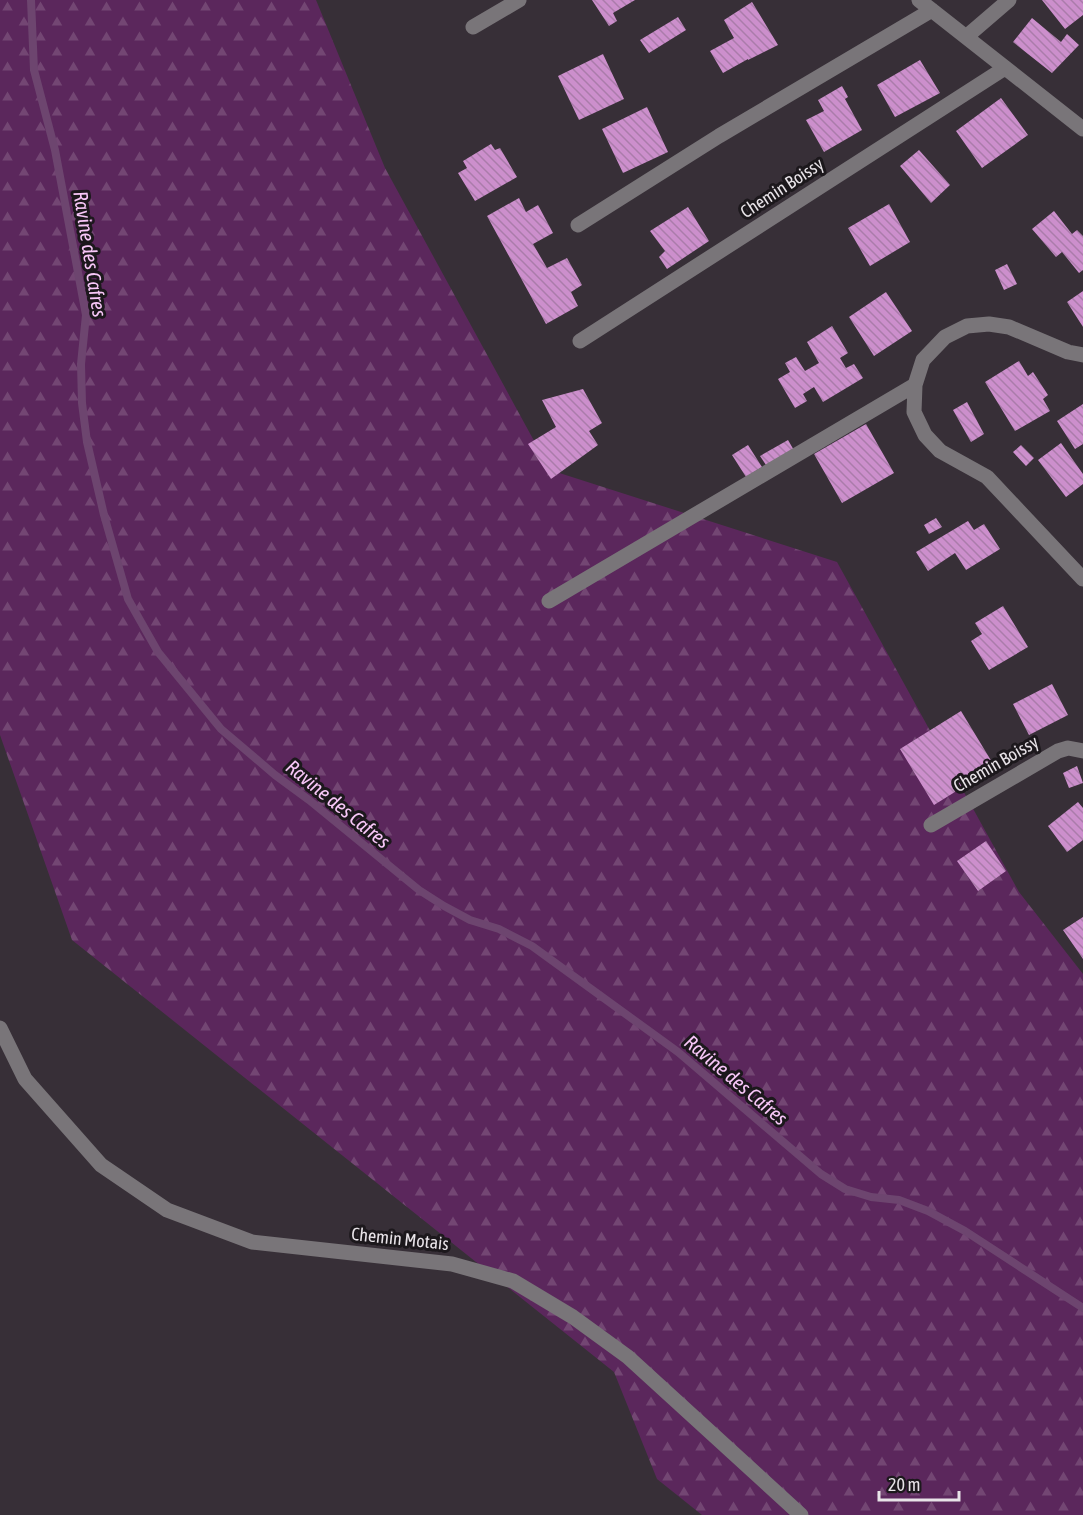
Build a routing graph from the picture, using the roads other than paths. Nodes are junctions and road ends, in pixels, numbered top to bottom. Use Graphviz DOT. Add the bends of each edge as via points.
graph roads {
  1 [pos="519,0"];
  2 [pos="919,0"];
  3 [pos="1010,0"];
  4 [pos="932,10"];
  5 [pos="473,27"];
  6 [pos="966,37"];
  7 [pos="1005,68"];
  8 [pos="1083,129"];
  9 [pos="578,225"];
  10 [pos="580,341"];
  11 [pos="1083,355"];
  12 [pos="915,385"];
  13 [pos="1083,579"];
  14 [pos="549,601"];
  15 [pos="1083,751"];
  16 [pos="931,825"];
  17 [pos="0,1028"];
  18 [pos="801,1515"];
  1 -- 5 [label="street"];
  2 -- 4 [label="street"];
  3 -- 6 [label="street"];
  4 -- 6 [label="street"];
  4 -- 9 [label="street" via="718,136"];
  6 -- 7 [label="street"];
  7 -- 8 [label="street"];
  7 -- 10 [label="street, Chemin Boissy"];
  11 -- 12 [label="street" via="1009,327 967,326 945,337 923,360"];
  12 -- 13 [label="street" via="914,412 924,435 940,451 987,477"];
  12 -- 14 [label="street"];
  15 -- 16 [label="street, Chemin Boissy" via="1058,751"];
  17 -- 18 [label="street, Chemin Motais" via="25,1079 101,1165 167,1209 252,1242 452,1264 513,1281 573,1317 628,1357"];
}
